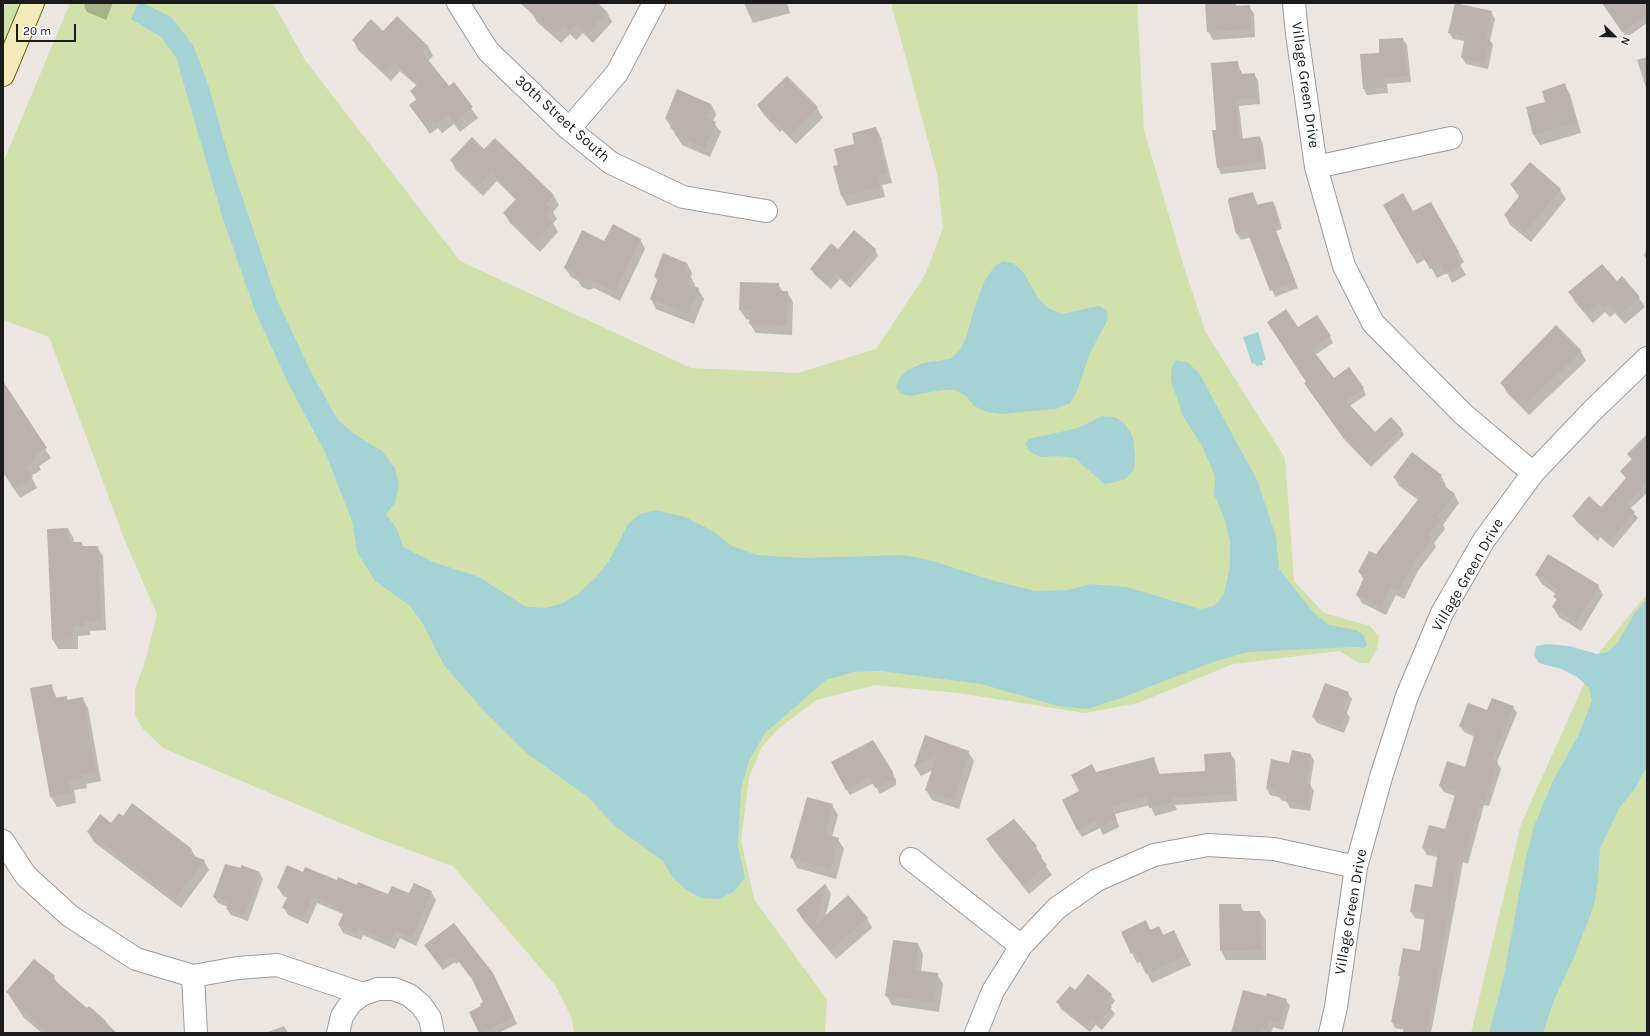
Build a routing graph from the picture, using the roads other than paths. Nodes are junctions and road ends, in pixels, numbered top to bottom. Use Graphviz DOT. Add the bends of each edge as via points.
graph roads {
  1 [pos="33,3"];
  2 [pos="458,3"];
  3 [pos="654,3"];
  4 [pos="1294,3"];
  5 [pos="3,75"];
  6 [pos="569,129"];
  7 [pos="1451,138"];
  8 [pos="1316,167"];
  9 [pos="766,211"];
  10 [pos="1647,358"];
  11 [pos="1533,473"];
  12 [pos="3,841"];
  13 [pos="911,859"];
  14 [pos="1356,868"];
  15 [pos="1020,946"];
  16 [pos="192,976"];
  17 [pos="364,994"];
  18 [pos="196,1033"];
  19 [pos="338,1033"];
  20 [pos="433,1033"];
  21 [pos="976,1033"];
  22 [pos="1330,1033"];
  1 -- 5 [label="street"];
  2 -- 6 [label="street, 30th Street South" via="488,50"];
  3 -- 6 [label="street" via="618,72"];
  4 -- 8 [label="street, Village Green Drive"];
  6 -- 9 [label="street, 30th Street South" via="611,163 683,197"];
  7 -- 8 [label="street, Village Green Drive"];
  8 -- 11 [label="street, Village Green Drive" via="1344,266 1373,323 1463,414"];
  10 -- 11 [label="street"];
  11 -- 14 [label="street, Village Green Drive" via="1484,540 1442,613 1407,696"];
  12 -- 16 [label="street" via="26,876 70,916 136,959"];
  13 -- 15 [label="street"];
  14 -- 15 [label="street" via="1274,849 1208,845 1154,855 1097,880 1057,908"];
  14 -- 22 [label="street, Village Green Drive"];
  15 -- 21 [label="street" via="993,991"];
  16 -- 17 [label="street" via="238,968 277,965"];
  16 -- 18 [label="street"];
  17 -- 19 [label="street" via="351,1003 342,1016"];
  17 -- 20 [label="street" via="378,989 394,989 409,995 421,1005 430,1018"];
}
